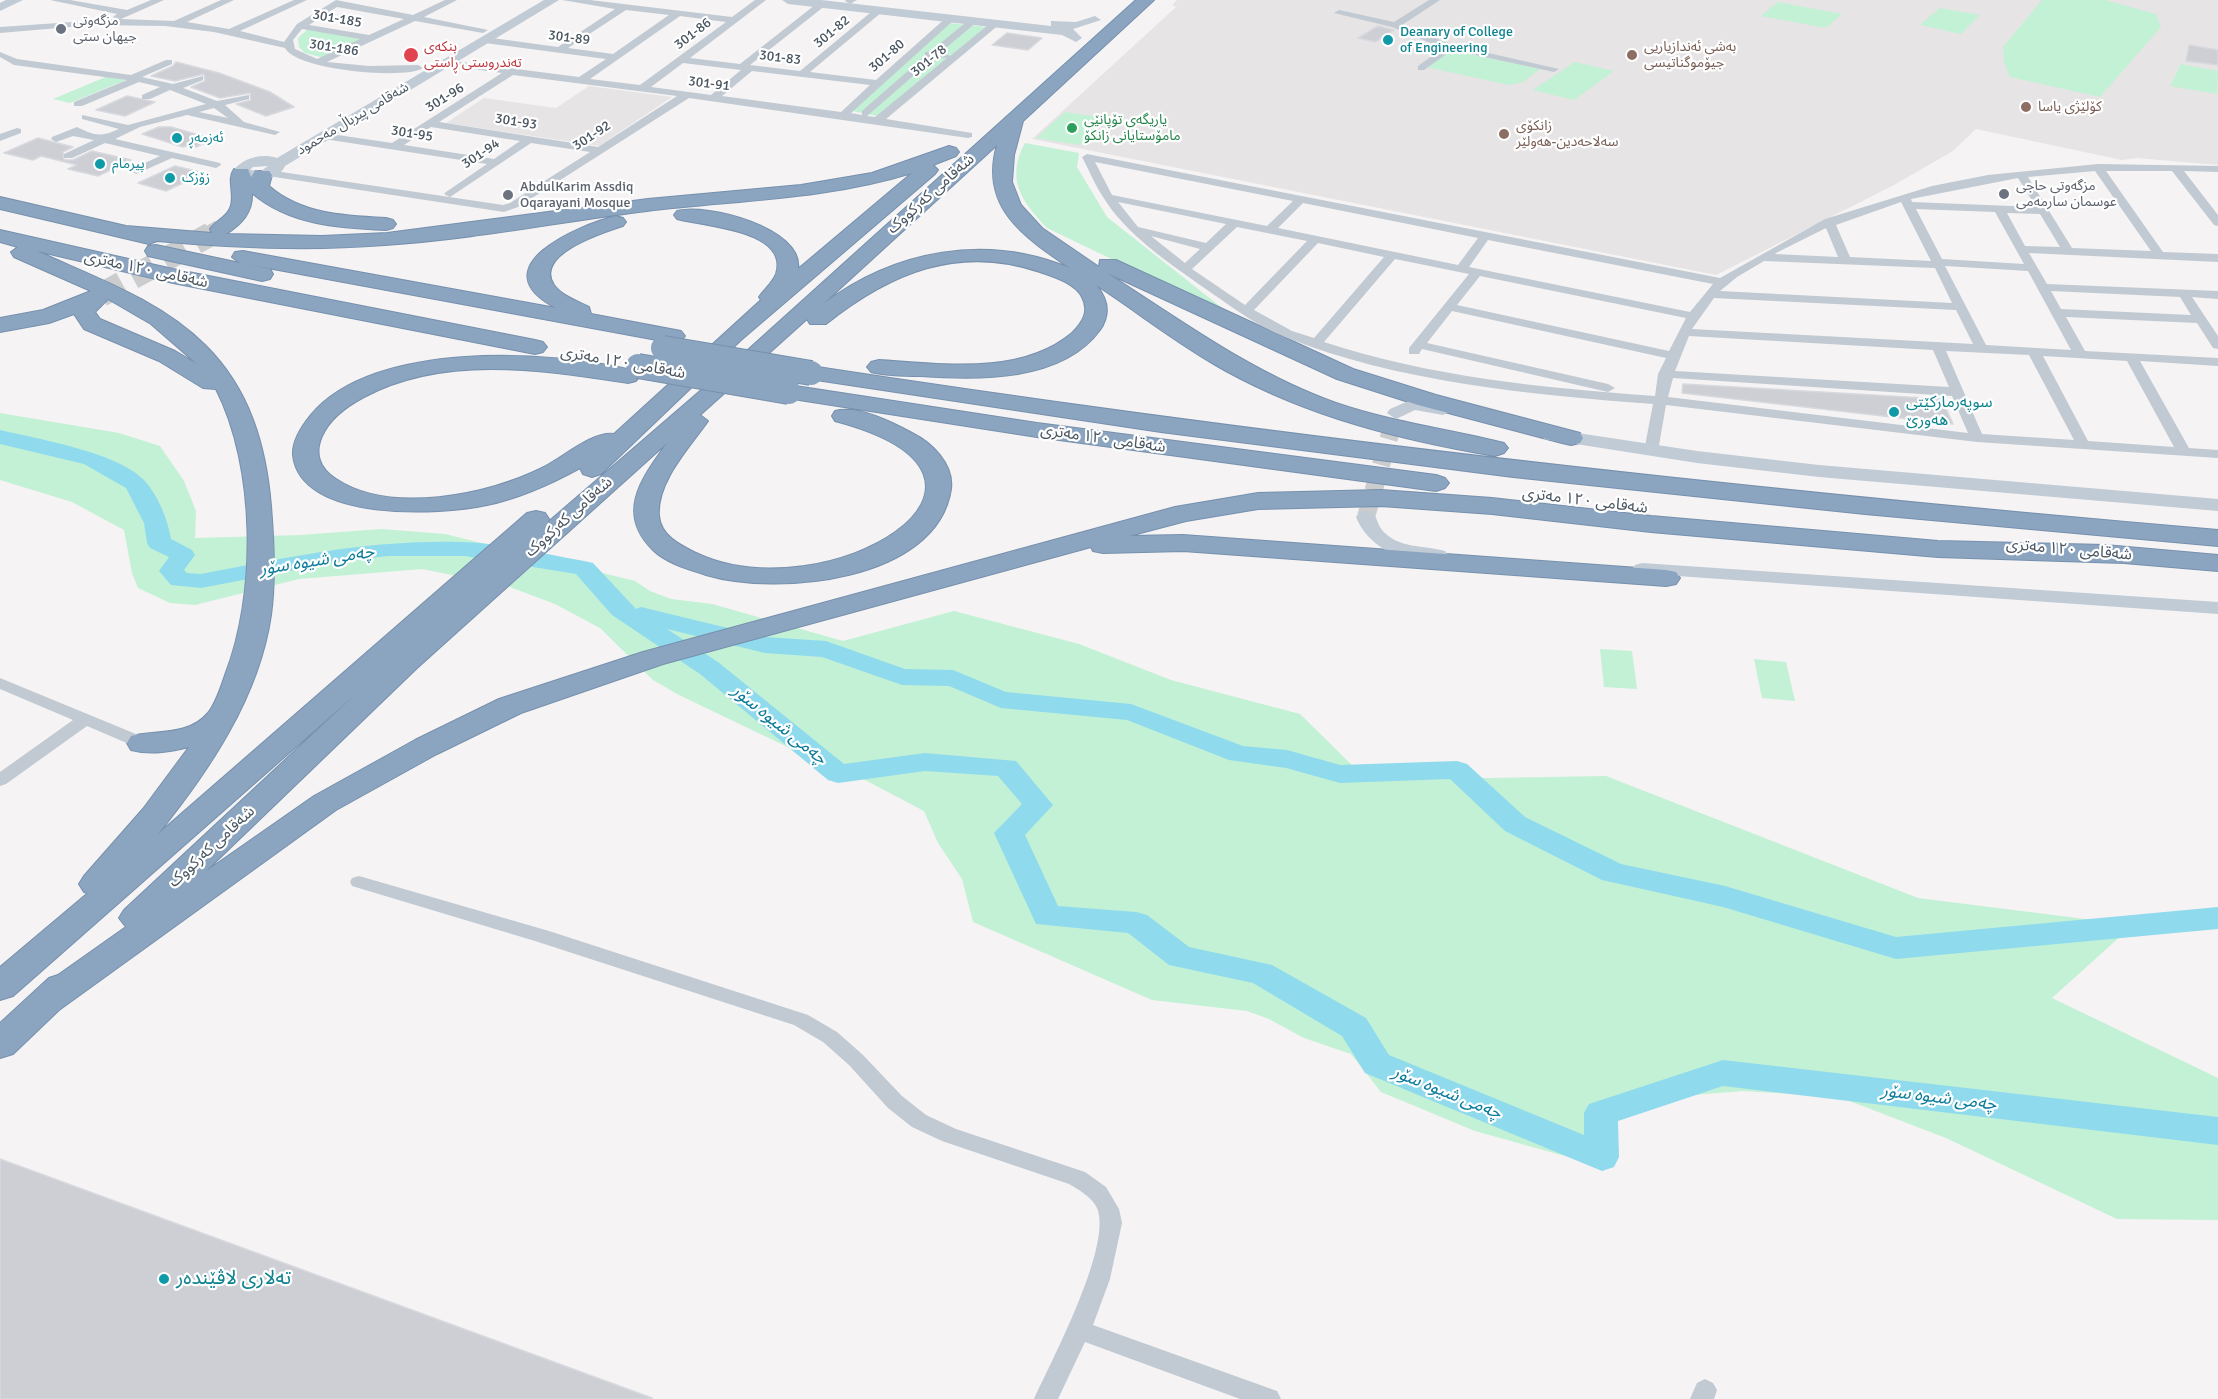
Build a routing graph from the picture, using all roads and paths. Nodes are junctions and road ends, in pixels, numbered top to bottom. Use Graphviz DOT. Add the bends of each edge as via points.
graph roads {
  1 [pos="17,0"];
  2 [pos="55,0"];
  3 [pos="95,0"];
  4 [pos="159,0"];
  5 [pos="229,0"];
  6 [pos="302,0"];
  7 [pos="452,0"];
  8 [pos="536,0"];
  9 [pos="553,0"];
  10 [pos="567,0"];
  11 [pos="761,0"];
  12 [pos="788,0"];
  13 [pos="847,0"];
  14 [pos="1146,0"];
  15 [pos="1436,0"];
  16 [pos="339,2"];
  17 [pos="823,3"];
  18 [pos="83,5"];
  19 [pos="0,7"];
  20 [pos="624,7"];
  21 [pos="1111,7"];
  22 [pos="879,10"];
  23 [pos="128,13"];
  24 [pos="678,13"];
  25 [pos="1339,13"];
  26 [pos="412,18"];
  27 [pos="951,18"];
  28 [pos="735,20"];
  29 [pos="1095,20"];
  30 [pos="973,21"];
  31 [pos="106,22"];
  32 [pos="174,24"];
  33 [pos="996,24"];
  34 [pos="1395,25"];
  35 [pos="300,26"];
  36 [pos="0,30"];
  37 [pos="231,32"];
  38 [pos="484,35"];
  39 [pos="370,38"];
  40 [pos="1071,41"];
  41 [pos="288,46"];
  42 [pos="559,50"];
  43 [pos="1427,50"];
  44 [pos="1445,50"];
  45 [pos="913,51"];
  46 [pos="2,54"];
  47 [pos="933,54"];
  48 [pos="614,57"];
  49 [pos="681,60"];
  50 [pos="169,62"];
  51 [pos="319,62"];
  52 [pos="446,63"];
  53 [pos="418,68"];
  54 [pos="746,68"];
  55 [pos="1421,68"];
  56 [pos="1554,69"];
  57 [pos="511,72"];
  58 [pos="802,74"];
  59 [pos="199,78"];
  60 [pos="143,79"];
  61 [pos="581,81"];
  62 [pos="876,84"];
  63 [pos="171,88"];
  64 [pos="642,89"];
  65 [pos="198,95"];
  66 [pos="686,95"];
  67 [pos="146,97"];
  68 [pos="245,97"];
  69 [pos="712,98"];
  70 [pos="78,104"];
  71 [pos="216,106"];
  72 [pos="186,112"];
  73 [pos="866,113"];
  74 [pos="843,115"];
  75 [pos="235,116"];
  76 [pos="86,117"];
  77 [pos="985,119"];
  78 [pos="878,120"];
  79 [pos="1014,120"];
  80 [pos="429,124"];
  81 [pos="115,125"];
  82 [pos="129,128"];
  83 [pos="17,130"];
  84 [pos="275,132"];
  85 [pos="968,135"];
  86 [pos="89,136"];
  87 [pos="324,136"];
  88 [pos="0,138"];
  89 [pos="56,139"];
  90 [pos="104,140"];
  91 [pos="530,140"];
  92 [pos="393,147"];
  93 [pos="169,150"];
  94 [pos="598,150"];
  95 [pos="949,152"];
  96 [pos="68,156"];
  97 [pos="496,162"];
  98 [pos="216,165"];
  99 [pos="2098,167"];
  100 [pos="2175,167"];
  101 [pos="269,168"];
  102 [pos="2218,169"];
  103 [pos="136,171"];
  104 [pos="241,173"];
  105 [pos="2022,176"];
  106 [pos="450,194"];
  107 [pos="1108,197"];
  108 [pos="1301,199"];
  109 [pos="1906,201"];
  110 [pos="0,203"];
  111 [pos="516,204"];
  112 [pos="1999,209"];
  113 [pos="610,210"];
  114 [pos="2043,211"];
  115 [pos="0,215"];
  116 [pos="1830,221"];
  117 [pos="1026,222"];
  118 [pos="1234,223"];
  119 [pos="2218,223"];
  120 [pos="220,229"];
  121 [pos="1134,229"];
  122 [pos="1270,230"];
  123 [pos="129,232"];
  124 [pos="0,236"];
  125 [pos="1485,236"];
  126 [pos="1315,239"];
  127 [pos="1208,247"];
  128 [pos="11,249"];
  129 [pos="2022,249"];
  130 [pos="2068,251"];
  131 [pos="1392,255"];
  132 [pos="2159,255"];
  133 [pos="1761,257"];
  134 [pos="2214,258"];
  135 [pos="1846,261"];
  136 [pos="1938,264"];
  137 [pos="2032,268"];
  138 [pos="1185,269"];
  139 [pos="1461,269"];
  140 [pos="2218,269"];
  141 [pos="1478,272"];
  142 [pos="1721,282"];
  143 [pos="2043,287"];
  144 [pos="2183,293"];
  145 [pos="1710,294"];
  146 [pos="2218,295"];
  147 [pos="1449,307"];
  148 [pos="1961,307"];
  149 [pos="1246,311"];
  150 [pos="2057,313"];
  151 [pos="1693,316"];
  152 [pos="2201,319"];
  153 [pos="0,325"];
  154 [pos="1684,332"];
  155 [pos="733,335"];
  156 [pos="668,342"];
  157 [pos="1315,345"];
  158 [pos="1419,345"];
  159 [pos="2218,345"];
  160 [pos="1938,346"];
  161 [pos="1982,349"];
  162 [pos="2034,352"];
  163 [pos="758,353"];
  164 [pos="2080,354"];
  165 [pos="1672,355"];
  166 [pos="2131,357"];
  167 [pos="2218,362"];
  168 [pos="813,366"];
  169 [pos="859,366"];
  170 [pos="1402,366"];
  171 [pos="633,371"];
  172 [pos="1665,374"];
  173 [pos="690,376"];
  174 [pos="723,383"];
  175 [pos="1382,386"];
  176 [pos="1959,392"];
  177 [pos="778,396"];
  178 [pos="1659,400"];
  179 [pos="241,417"];
  180 [pos="1571,438"];
  181 [pos="1977,438"];
  182 [pos="2083,445"];
  183 [pos="1651,451"];
  184 [pos="2184,452"];
  185 [pos="2218,454"];
  186 [pos="1795,486"];
  187 [pos="579,494"];
  188 [pos="2218,505"];
  189 [pos="1366,517"];
  190 [pos="1764,532"];
  191 [pos="2218,538"];
  192 [pos="2126,543"];
  193 [pos="2218,563"];
  194 [pos="991,566"];
  195 [pos="1666,578"];
  196 [pos="2218,608"];
  197 [pos="2218,616"];
  198 [pos="395,658"];
  199 [pos="0,683"];
  200 [pos="86,719"];
  201 [pos="219,720"];
  202 [pos="142,743"];
  203 [pos="0,780"];
  204 [pos="181,782"];
  205 [pos="359,882"];
  206 [pos="0,978"];
  207 [pos="0,987"];
  208 [pos="47,1001"];
  209 [pos="0,1044"];
  210 [pos="1080,1330"];
  211 [pos="1260,1398"];
  212 [pos="1046,1399"];
  1 -- 19 [label="main road"];
  2 -- 18 [label="street"];
  3 -- 18 [label="street"];
  4 -- 23 [label="street"];
  5 -- 32 [label="street"];
  6 -- 37 [label="street"];
  7 -- 26 [label="street"];
  8 -- 38 [label="main road, شەقامی پیرباڵ مەحمود"];
  9 -- 38 [label="main road, شەقامی پیرباڵ مەحمود"];
  10 -- 20 [label="street"];
  11 -- 28 [label="street, 301-86"];
  12 -- 17 [label="main road"];
  13 -- 29 [label="main road" via="1065,25"];
  14 -- 79 [label="highway, شەقامی کەرکووک"];
  15 -- 34 [label="street"];
  16 -- 26 [label="street, 301-89"];
  16 -- 35 [label="street, 301-186"];
  17 -- 22 [label="main road"];
  17 -- 54 [label="street"];
  18 -- 23 [label="street"];
  20 -- 24 [label="street"];
  20 -- 42 [label="street"];
  21 -- 29 [label="highway"];
  22 -- 27 [label="main road"];
  22 -- 58 [label="street, 301-82"];
  23 -- 31 [label="street"];
  24 -- 28 [label="street"];
  24 -- 48 [label="street"];
  25 -- 34 [label="street"];
  26 -- 38 [label="street, 301-89"];
  26 -- 39 [label="street"];
  27 -- 30 [label="main road"];
  27 -- 45 [label="street, 301-80"];
  28 -- 49 [label="street, 301-86"];
  29 -- 40 [label="highway"];
  30 -- 33 [label="main road"];
  30 -- 47 [label="street"];
  31 -- 32 [label="street"];
  31 -- 36 [label="street"];
  32 -- 37 [label="street"];
  33 -- 40 [label="main road" via="1068,32"];
  33 -- 78 [label="street, 301-78"];
  34 -- 44 [label="street"];
  35 -- 39 [label="street, 301-185"];
  35 -- 41 [label="street, 301-186" via="289,37"];
  37 -- 41 [label="street"];
  38 -- 42 [label="street, 301-89"];
  38 -- 52 [label="main road, شەقامی پیرباڵ مەحمود"];
  38 -- 53 [label="main road, شەقامی پیرباڵ مەحمود"];
  39 -- 51 [label="street"];
  41 -- 51 [label="street, 301-186" via="301,57"];
  42 -- 48 [label="street, 301-89"];
  43 -- 44 [label="street"];
  44 -- 55 [label="street"];
  44 -- 56 [label="street"];
  45 -- 47 [label="street"];
  45 -- 62 [label="street, 301-80"];
  46 -- 60 [label="street" via="14,62"];
  47 -- 73 [label="street"];
  48 -- 61 [label="street"];
  49 -- 54 [label="street, 301-83"];
  49 -- 64 [label="street, 301-86"];
  50 -- 60 [label="street"];
  51 -- 53 [label="street, 301-186"];
  52 -- 57 [label="street, 301-91"];
  52 -- 87 [label="main road, شەقامی پیرباڵ مەحمود"];
  53 -- 101 [label="main road, شەقامی پیرباڵ مەحمود"];
  54 -- 58 [label="street, 301-83"];
  54 -- 69 [label="street"];
  57 -- 61 [label="street, 301-91"];
  57 -- 80 [label="street, 301-96"];
  58 -- 62 [label="street, 301-83"];
  59 -- 63 [label="street"];
  60 -- 63 [label="street"];
  60 -- 70 [label="street"];
  61 -- 64 [label="street, 301-91"];
  62 -- 74 [label="street, 301-80"];
  63 -- 65 [label="street"];
  63 -- 67 [label="street"];
  64 -- 66 [label="street, 301-91"];
  65 -- 71 [label="street"];
  65 -- 72 [label="street" via="181,105 180,109"];
  66 -- 69 [label="street, 301-91"];
  66 -- 94 [label="street, 301-92"];
  68 -- 71 [label="street"];
  69 -- 74 [label="street, 301-91"];
  71 -- 72 [label="street"];
  71 -- 75 [label="street"];
  72 -- 75 [label="street" via="210,121"];
  72 -- 82 [label="street"];
  74 -- 78 [label="street, 301-91"];
  75 -- 84 [label="street"];
  76 -- 81 [label="street"];
  77 -- 85 [label="highway, شەقامی کەرکووک"];
  78 -- 85 [label="street, 301-91"];
  79 -- 117 [label="highway" via="1002,179 1007,196"];
  79 -- 163 [label="highway, شەقامی کەرکووک"];
  80 -- 91 [label="street, 301-93"];
  80 -- 92 [label="street, 301-96"];
  81 -- 82 [label="street"];
  81 -- 86 [label="street"];
  82 -- 90 [label="street"];
  83 -- 88 [label="street"];
  85 -- 95 [label="highway, شەقامی کەرکووک"];
  86 -- 89 [label="street" via="74,131"];
  86 -- 90 [label="street"];
  87 -- 92 [label="street, 301-95"];
  87 -- 101 [label="main road, شەقامی پیرباڵ مەحمود"];
  90 -- 93 [label="street"];
  90 -- 96 [label="street"];
  91 -- 94 [label="street, 301-93"];
  91 -- 97 [label="street, 301-94"];
  92 -- 97 [label="street, 301-95"];
  93 -- 98 [label="street"];
  93 -- 103 [label="street"];
  94 -- 111 [label="street, 301-92"];
  95 -- 113 [label="highway" via="892,176 852,185"];
  95 -- 155 [label="highway, شەقامی کەرکووک"];
  97 -- 106 [label="street, 301-94"];
  99 -- 100 [label="street"];
  99 -- 105 [label="street"];
  99 -- 132 [label="street"];
  100 -- 102 [label="street"];
  100 -- 119 [label="street"];
  101 -- 104 [label="main road, شەقامی پیرباڵ مەحمود" via="245,165"];
  101 -- 106 [label="street"];
  101 -- 111 [label="street" via="495,209"];
  101 -- 113 [label="highway" via="258,183 259,188 279,203 354,222 454,224"];
  104 -- 120 [label="highway" via="242,208"];
  105 -- 109 [label="street" via="1943,187"];
  105 -- 114 [label="street"];
  106 -- 111 [label="street"];
  107 -- 108 [label="street" via="1087,157"];
  107 -- 118 [label="street"];
  107 -- 121 [label="street"];
  108 -- 122 [label="street"];
  108 -- 125 [label="street"];
  109 -- 112 [label="street"];
  109 -- 116 [label="street"];
  109 -- 136 [label="street"];
  110 -- 123 [label="highway"];
  112 -- 114 [label="street"];
  112 -- 129 [label="street"];
  113 -- 123 [label="highway" via="438,234 344,242 236,242"];
  114 -- 130 [label="street"];
  115 -- 156 [label="highway, شەقامی ١٢٠ مەتری" via="249,271"];
  116 -- 133 [label="street"];
  116 -- 135 [label="street"];
  117 -- 175 [label="highway" via="1071,248 1259,336 1327,367"];
  117 -- 186 [label="highway" via="1077,262 1209,351 1260,379 1337,410 1473,445"];
  118 -- 122 [label="street"];
  118 -- 127 [label="street"];
  121 -- 127 [label="street"];
  121 -- 138 [label="street"];
  122 -- 126 [label="street"];
  123 -- 156 [label="highway"];
  124 -- 171 [label="highway, شەقامی ١٢٠ مەتری"];
  125 -- 139 [label="street"];
  125 -- 142 [label="street"];
  126 -- 131 [label="street"];
  126 -- 149 [label="street"];
  127 -- 138 [label="street"];
  128 -- 171 [label="highway" via="173,286"];
  128 -- 179 [label="highway" via="115,294 173,328 220,378"];
  129 -- 130 [label="street"];
  129 -- 137 [label="street"];
  130 -- 132 [label="street"];
  131 -- 139 [label="street"];
  131 -- 157 [label="street"];
  132 -- 134 [label="street"];
  133 -- 135 [label="street"];
  133 -- 142 [label="street"];
  134 -- 140 [label="street"];
  135 -- 136 [label="street"];
  136 -- 137 [label="street"];
  136 -- 148 [label="street"];
  137 -- 143 [label="street"];
  138 -- 149 [label="street"];
  139 -- 141 [label="street"];
  141 -- 147 [label="street"];
  141 -- 151 [label="street"];
  142 -- 145 [label="street"];
  143 -- 144 [label="street"];
  143 -- 150 [label="street"];
  144 -- 146 [label="street"];
  144 -- 152 [label="street"];
  145 -- 148 [label="street"];
  145 -- 151 [label="street"];
  147 -- 158 [label="street"];
  147 -- 165 [label="street"];
  148 -- 161 [label="street"];
  149 -- 157 [label="street"];
  150 -- 152 [label="street"];
  150 -- 164 [label="street"];
  151 -- 154 [label="street"];
  152 -- 159 [label="street"];
  153 -- 179 [label="highway" via="49,316 97,297 84,310 87,320 182,363 208,381"];
  154 -- 160 [label="street"];
  154 -- 165 [label="street"];
  155 -- 156 [label="highway" via="778,290 788,272 779,246 752,227 696,215 629,219 573,237 554,249 542,264 541,284 566,306"];
  155 -- 173 [label="highway, شەقامی کەرکووک"];
  156 -- 168 [label="highway, شەقامی ١٢٠ مەتری, bridge"];
  157 -- 170 [label="street"];
  158 -- 170 [label="street"];
  158 -- 178 [label="street"];
  160 -- 161 [label="street"];
  160 -- 176 [label="street"];
  161 -- 162 [label="street"];
  162 -- 164 [label="street"];
  162 -- 182 [label="street"];
  163 -- 169 [label="highway" via="809,325 880,277 942,259 998,257 1032,262 1078,281 1096,304 1095,321 1081,338 1026,364 959,371"];
  163 -- 174 [label="highway, شەقامی کەرکووک"];
  164 -- 166 [label="street"];
  165 -- 172 [label="street"];
  166 -- 167 [label="street"];
  166 -- 184 [label="street"];
  168 -- 169 [label="highway"];
  168 -- 192 [label="highway, شەقامی ١٢٠ مەتری" via="1063,411 1439,460 1821,502"];
  169 -- 186 [label="highway" via="1437,446"];
  170 -- 178 [label="street" via="1577,394"];
  171 -- 173 [label="highway" via="501,361 413,371 370,385 338,402 312,430 306,456 318,478 353,497 390,504 462,502 514,489 570,464"];
  171 -- 177 [label="highway"];
  172 -- 176 [label="street"];
  172 -- 178 [label="street"];
  173 -- 187 [label="highway, شەقامی کەرکووک"];
  174 -- 177 [label="highway" via="649,493 645,510 648,524 655,537 670,550 723,572 799,575 841,567 882,552 910,535 929,515 938,495 937,474 926,455 874,424"];
  174 -- 187 [label="highway, شەقامی کەرکووک"];
  175 -- 180 [label="highway"];
  175 -- 180 [label="main road" via="1395,397 1396,413 1408,405 1423,405"];
  176 -- 181 [label="street"];
  177 -- 190 [label="highway" via="1225,467"];
  177 -- 192 [label="highway, شەقامی ١٢٠ مەتری" via="1698,513"];
  178 -- 181 [label="street"];
  178 -- 183 [label="street"];
  179 -- 201 [label="highway" via="254,455 260,585 247,660"];
  180 -- 183 [label="main road"];
  181 -- 182 [label="street"];
  182 -- 184 [label="street"];
  183 -- 188 [label="main road" via="1848,474"];
  184 -- 185 [label="street"];
  186 -- 192 [label="highway" via="2056,516"];
  187 -- 198 [label="highway, شەقامی کەرکووک"];
  189 -- 196 [label="main road" via="1370,530 1380,540 1426,554"];
  190 -- 192 [label="highway" via="1938,549"];
  190 -- 194 [label="highway" via="1441,501 1299,499 1224,506 1161,518"];
  191 -- 192 [label="highway, شەقامی ١٢٠ مەتری"];
  192 -- 193 [label="highway, شەقامی ١٢٠ مەتری"];
  194 -- 195 [label="highway" via="1102,545 1183,543"];
  194 -- 208 [label="highway" via="653,658 545,693 465,727 325,803"];
  195 -- 197 [label="main road"];
  198 -- 207 [label="highway, شەقامی کەرکووک"];
  198 -- 208 [label="highway, شەقامی کەرکووک"];
  199 -- 200 [label="street"];
  200 -- 202 [label="street"];
  200 -- 203 [label="street"];
  201 -- 202 [label="highway" via="189,737"];
  201 -- 204 [label="highway"];
  202 -- 204 [label="highway" via="169,759"];
  204 -- 206 [label="highway" via="102,879 11,963"];
  205 -- 210 [label="street" via="553,939 801,1020 830,1037 919,1121 1086,1183 1105,1202 1111,1217 1104,1267"];
  208 -- 209 [label="highway, شەقامی کەرکووک"];
  210 -- 211 [label="street"];
  210 -- 212 [label="street"];
}
